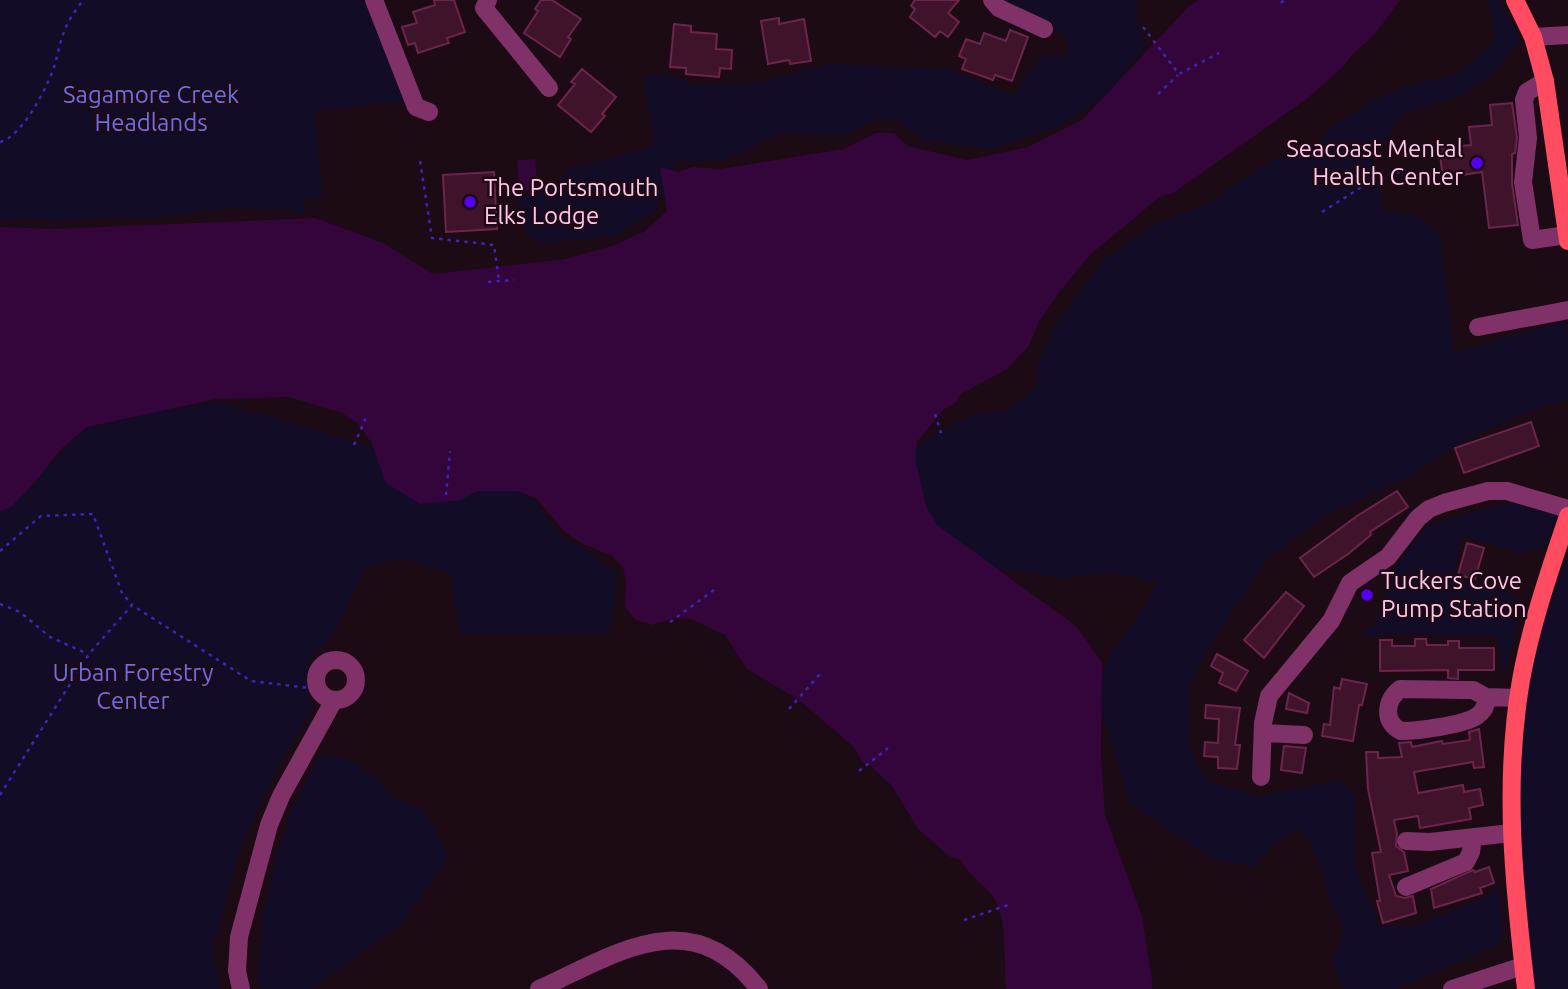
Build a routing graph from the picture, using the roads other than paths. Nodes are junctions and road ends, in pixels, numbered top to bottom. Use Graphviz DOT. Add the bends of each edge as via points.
graph roads {
  1 [pos="374,0"];
  2 [pos="488,0"];
  3 [pos="992,0"];
  4 [pos="1515,0"];
  5 [pos="1044,29"];
  6 [pos="1568,35"];
  7 [pos="1534,37"];
  8 [pos="1545,81"];
  9 [pos="549,88"];
  10 [pos="429,112"];
  11 [pos="1567,235"];
  12 [pos="1568,241"];
  13 [pos="1568,310"];
  14 [pos="1478,327"];
  15 [pos="1568,509"];
  16 [pos="1568,516"];
  17 [pos="1486,697"];
  18 [pos="1518,698"];
  19 [pos="334,700"];
  20 [pos="1263,733"];
  21 [pos="1304,735"];
  22 [pos="1261,777"];
  23 [pos="1511,833"];
  24 [pos="1473,837"];
  25 [pos="1406,841"];
  26 [pos="1406,887"];
  27 [pos="1524,967"];
  28 [pos="241,989"];
  29 [pos="539,989"];
  30 [pos="759,989"];
  31 [pos="1452,989"];
  32 [pos="1526,989"];
  1 -- 10 [label="street" via="416,107"];
  2 -- 9 [label="street" via="484,8"];
  3 -- 5 [label="street" via="999,8"];
  4 -- 7 [label="main road"];
  6 -- 7 [label="street"];
  7 -- 8 [label="main road"];
  8 -- 11 [label="main road"];
  8 -- 11 [label="street" via="1527,92 1524,100 1528,138 1523,182 1532,240"];
  11 -- 12 [label="main road"];
  13 -- 14 [label="street"];
  15 -- 20 [label="street" via="1507,491 1488,491 1429,509 1406,530 1388,557 1350,583 1331,621 1269,696"];
  16 -- 18 [label="main road" via="1533,627"];
  17 -- 17 [label="street" via="1473,691 1400,689 1390,699 1388,719 1401,731 1470,720 1482,712"];
  17 -- 18 [label="street"];
  18 -- 23 [label="main road"];
  19 -- 19 [label="street" via="355,688 356,675 348,664 336,660 323,664 316,676 322,695"];
  19 -- 28 [label="street" via="269,825 239,937"];
  20 -- 21 [label="street"];
  20 -- 22 [label="street"];
  23 -- 24 [label="street"];
  23 -- 27 [label="main road"];
  24 -- 25 [label="street"];
  24 -- 26 [label="street" via="1466,862"];
  27 -- 31 [label="street"];
  27 -- 32 [label="main road"];
  29 -- 30 [label="street" via="631,947 657,940 695,943 727,957"];
}
